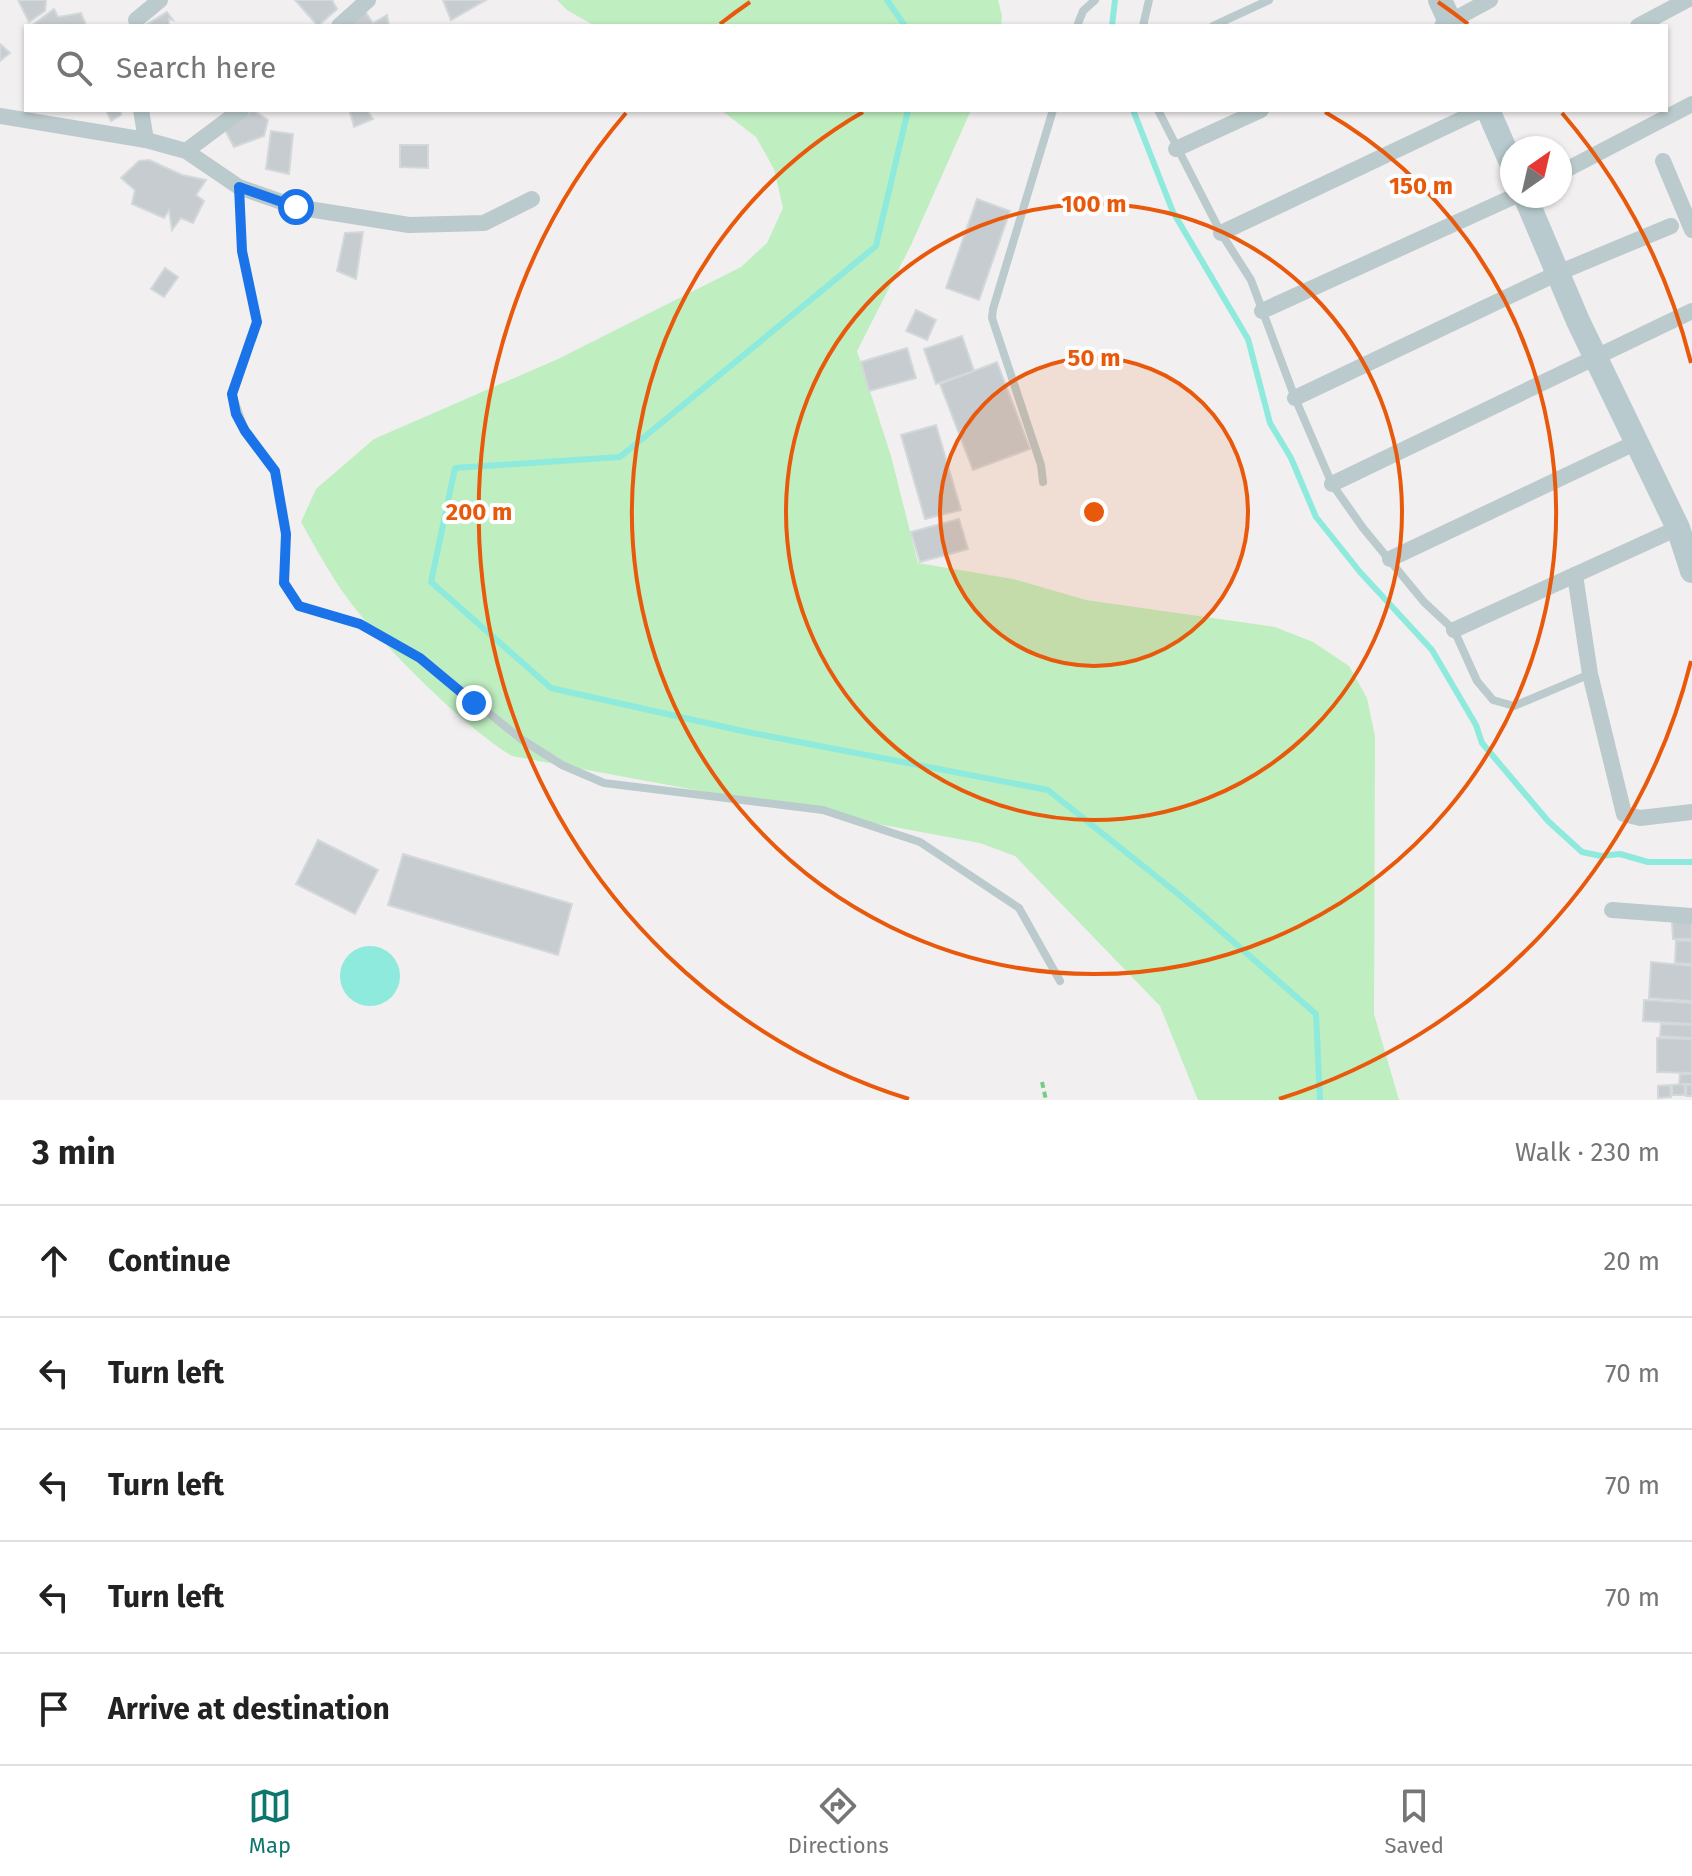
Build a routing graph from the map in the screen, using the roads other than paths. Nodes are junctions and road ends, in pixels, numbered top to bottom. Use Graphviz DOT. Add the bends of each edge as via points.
graph roads {
  1 [pos="136,0"];
  2 [pos="160,0"];
  3 [pos="340,0"];
  4 [pos="368,0"];
  5 [pos="1095,0"];
  6 [pos="1149,0"];
  7 [pos="1269,0"];
  8 [pos="1490,0"];
  9 [pos="1687,0"];
  10 [pos="1446,19"];
  11 [pos="346,20"];
  12 [pos="136,23"];
  13 [pos="1078,24"];
  14 [pos="1143,24"];
  15 [pos="1217,24"];
  16 [pos="1642,24"];
  17 [pos="1692,104"];
  18 [pos="141,112"];
  19 [pos="238,112"];
  20 [pos="1052,112"];
  21 [pos="1159,112"];
  22 [pos="1257,112"];
  23 [pos="1477,112"];
  24 [pos="1489,112"];
  25 [pos="0,116"];
  26 [pos="1500,138"];
  27 [pos="146,140"];
  28 [pos="1176,149"];
  29 [pos="186,151"];
  30 [pos="1663,161"];
  31 [pos="1572,167"];
  32 [pos="239,187"];
  33 [pos="532,199"];
  34 [pos="1500,203"];
  35 [pos="1530,208"];
  36 [pos="1671,226"];
  37 [pos="1692,230"];
  38 [pos="1221,233"];
  39 [pos="1558,273"];
  40 [pos="1262,311"];
  41 [pos="1692,311"];
  42 [pos="1596,355"];
  43 [pos="1295,398"];
  44 [pos="1639,441"];
  45 [pos="1043,482"];
  46 [pos="1332,484"];
  47 [pos="1678,528"];
  48 [pos="1390,559"];
  49 [pos="1692,571"];
  50 [pos="1575,575"];
  51 [pos="1454,630"];
  52 [pos="1590,674"];
  53 [pos="1692,812"];
  54 [pos="1612,910"];
  55 [pos="1692,916"];
  56 [pos="1060,981"];
  1 -- 12 [label="street"];
  2 -- 12 [label="street"];
  3 -- 11 [label="street"];
  4 -- 11 [label="street"];
  5 -- 13 [label="lane"];
  6 -- 14 [label="lane"];
  7 -- 15 [label="lane"];
  8 -- 10 [label="street"];
  9 -- 16 [label="street"];
  17 -- 31 [label="street"];
  18 -- 27 [label="street"];
  19 -- 29 [label="street"];
  20 -- 45 [label="lane" via="992,318"];
  21 -- 28 [label="lane"];
  22 -- 28 [label="street"];
  23 -- 38 [label="street"];
  24 -- 26 [label="main road"];
  25 -- 27 [label="street"];
  27 -- 29 [label="street"];
  28 -- 38 [label="lane"];
  29 -- 32 [label="street"];
  30 -- 37 [label="street"];
  32 -- 33 [label="street" via="296,207 409,225 484,223"];
  32 -- 56 [label="lane" via="242,251 257,322 232,394 245,431 275,471 286,534 284,583 299,606 360,624 408,651 521,739 604,783 823,810 920,842 1019,908"];
  34 -- 40 [label="street"];
  35 -- 39 [label="main road"];
  36 -- 39 [label="street"];
  38 -- 40 [label="lane" via="1251,280"];
  39 -- 42 [label="main road"];
  39 -- 43 [label="street"];
  40 -- 43 [label="lane"];
  41 -- 42 [label="street"];
  42 -- 44 [label="main road"];
  42 -- 46 [label="street"];
  43 -- 46 [label="lane"];
  44 -- 47 [label="main road"];
  44 -- 48 [label="street"];
  46 -- 48 [label="lane"];
  47 -- 49 [label="main road"];
  47 -- 50 [label="street"];
  48 -- 51 [label="lane"];
  50 -- 51 [label="street"];
  50 -- 52 [label="street"];
  51 -- 52 [label="lane" via="1477,681 1493,700 1514,706"];
  52 -- 53 [label="street" via="1624,814 1640,818"];
  54 -- 55 [label="street"];
}
